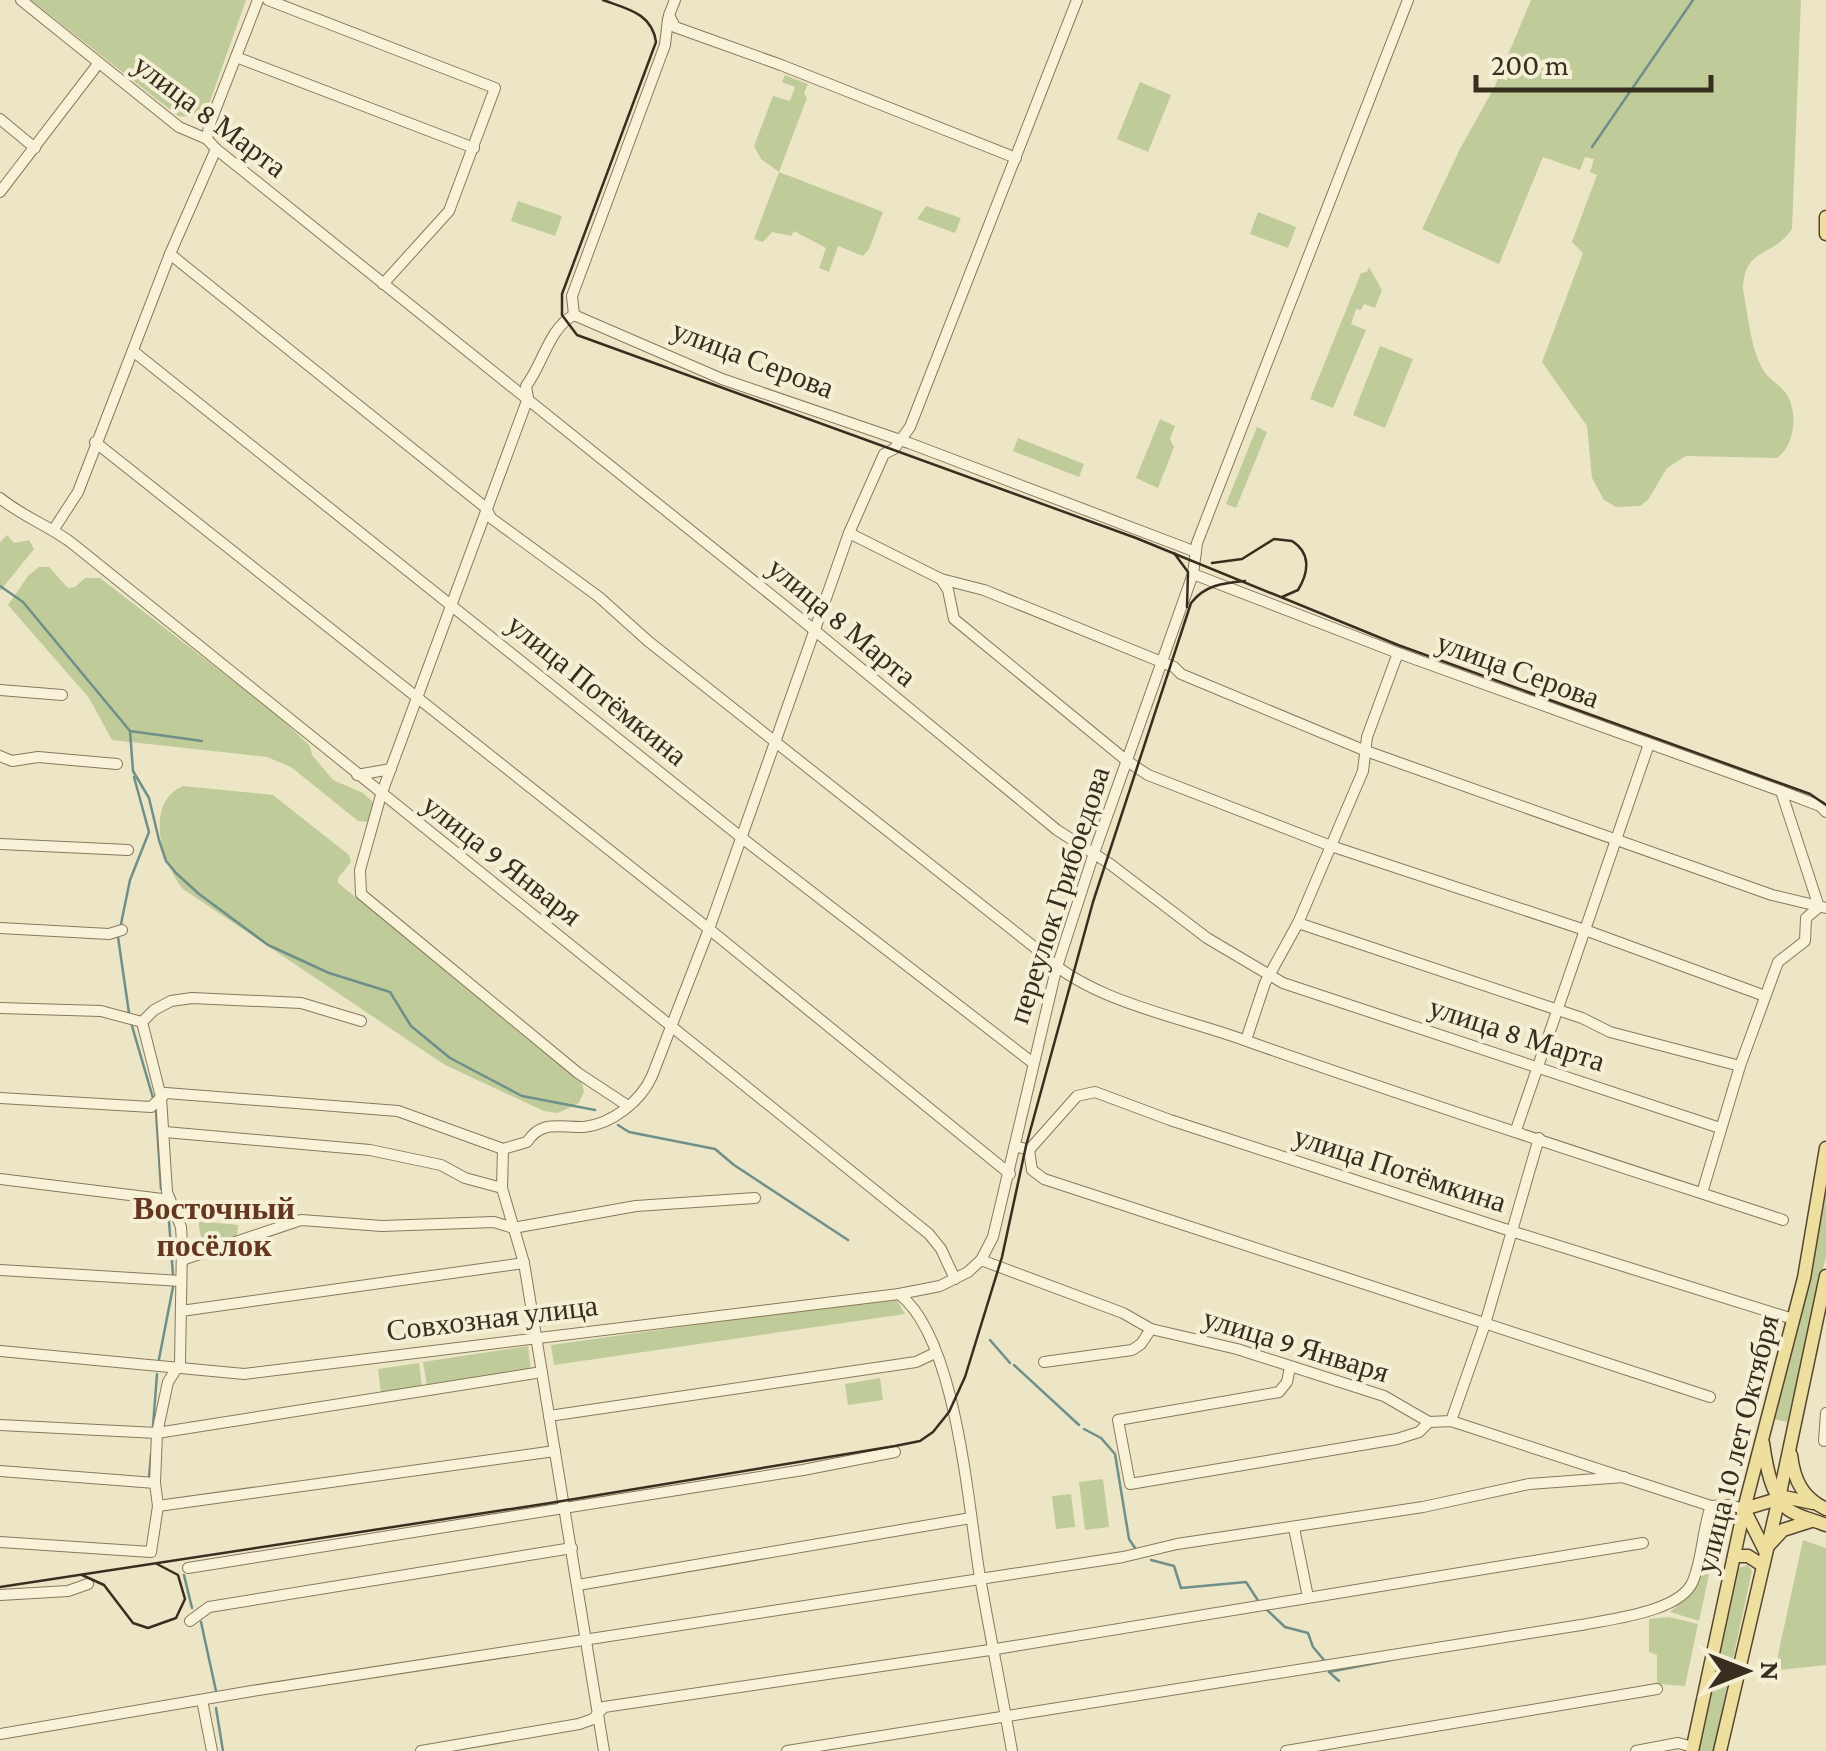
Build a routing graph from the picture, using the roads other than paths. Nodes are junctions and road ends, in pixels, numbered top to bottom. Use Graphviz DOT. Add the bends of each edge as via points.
graph roads {
  1 [pos="20,0"];
  2 [pos="258,0"];
  3 [pos="268,0"];
  4 [pos="675,0"];
  5 [pos="1077,0"];
  6 [pos="1408,0"];
  7 [pos="669,15"];
  8 [pos="236,58"];
  9 [pos="98,64"];
  10 [pos="0,119"];
  11 [pos="207,138"];
  12 [pos="34,148"];
  13 [pos="474,148"];
  14 [pos="216,149"];
  15 [pos="1016,158"];
  16 [pos="0,192"];
  17 [pos="1826,217"];
  18 [pos="1826,234"];
  19 [pos="170,254"];
  20 [pos="383,284"];
  21 [pos="574,316"];
  22 [pos="133,351"];
  23 [pos="528,398"];
  24 [pos="898,440"];
  25 [pos="95,442"];
  26 [pos="0,498"];
  27 [pos="486,508"];
  28 [pos="54,529"];
  29 [pos="850,533"];
  30 [pos="1196,552"];
  31 [pos="1192,574"];
  32 [pos="941,580"];
  33 [pos="452,605"];
  34 [pos="814,632"];
  35 [pos="1398,653"];
  36 [pos="1162,662"];
  37 [pos="0,690"];
  38 [pos="62,695"];
  39 [pos="419,698"];
  40 [pos="776,740"];
  41 [pos="1649,744"];
  42 [pos="1366,751"];
  43 [pos="0,756"];
  44 [pos="1128,761"];
  45 [pos="118,764"];
  46 [pos="391,769"];
  47 [pos="356,775"];
  48 [pos="1780,791"];
  49 [pos="381,795"];
  50 [pos="1826,812"];
  51 [pos="1102,830"];
  52 [pos="742,838"];
  53 [pos="1616,839"];
  54 [pos="1078,843"];
  55 [pos="0,844"];
  56 [pos="1331,846"];
  57 [pos="128,850"];
  58 [pos="1094,853"];
  59 [pos="1088,871"];
  60 [pos="1823,907"];
  61 [pos="1298,923"];
  62 [pos="0,928"];
  63 [pos="709,929"];
  64 [pos="122,930"];
  65 [pos="1586,930"];
  66 [pos="1056,970"];
  67 [pos="1271,975"];
  68 [pos="1765,996"];
  69 [pos="0,1008"];
  70 [pos="1556,1009"];
  71 [pos="361,1021"];
  72 [pos="142,1022"];
  73 [pos="672,1026"];
  74 [pos="1246,1040"];
  75 [pos="1033,1064"];
  76 [pos="1536,1066"];
  77 [pos="1740,1066"];
  78 [pos="160,1097"];
  79 [pos="0,1098"];
  80 [pos="628,1106"];
  81 [pos="1720,1128"];
  82 [pos="1516,1130"];
  83 [pos="165,1132"];
  84 [pos="1538,1138"];
  85 [pos="1015,1146"];
  86 [pos="503,1148"];
  87 [pos="1826,1148"];
  88 [pos="1029,1150"];
  89 [pos="1010,1174"];
  90 [pos="0,1179"];
  91 [pos="502,1188"];
  92 [pos="1702,1193"];
  93 [pos="755,1198"];
  94 [pos="170,1200"];
  95 [pos="1784,1220"];
  96 [pos="514,1228"];
  97 [pos="1511,1232"];
  98 [pos="182,1260"];
  99 [pos="981,1260"];
  100 [pos="524,1263"];
  101 [pos="0,1270"];
  102 [pos="1826,1276"];
  103 [pos="955,1279"];
  104 [pos="181,1281"];
  105 [pos="899,1294"];
  106 [pos="181,1311"];
  107 [pos="1793,1319"];
  108 [pos="1485,1324"];
  109 [pos="1151,1329"];
  110 [pos="1820,1331"];
  111 [pos="536,1339"];
  112 [pos="0,1351"];
  113 [pos="935,1353"];
  114 [pos="1044,1362"];
  115 [pos="1290,1366"];
  116 [pos="179,1369"];
  117 [pos="542,1372"];
  118 [pos="1710,1397"];
  119 [pos="1826,1413"];
  120 [pos="549,1416"];
  121 [pos="1451,1421"];
  122 [pos="1429,1422"];
  123 [pos="0,1424"];
  124 [pos="1763,1431"];
  125 [pos="158,1432"];
  126 [pos="1790,1438"];
  127 [pos="1824,1441"];
  128 [pos="554,1450"];
  129 [pos="896,1452"];
  130 [pos="0,1471"];
  131 [pos="1624,1477"];
  132 [pos="155,1483"];
  133 [pos="1779,1498"];
  134 [pos="158,1506"];
  135 [pos="1711,1506"];
  136 [pos="564,1507"];
  137 [pos="1744,1509"];
  138 [pos="1821,1515"];
  139 [pos="971,1518"];
  140 [pos="1294,1528"];
  141 [pos="0,1542"];
  142 [pos="1643,1543"];
  143 [pos="572,1548"];
  144 [pos="1734,1556"];
  145 [pos="1764,1558"];
  146 [pos="188,1568"];
  147 [pos="980,1579"];
  148 [pos="88,1584"];
  149 [pos="578,1585"];
  150 [pos="0,1595"];
  151 [pos="1308,1598"];
  152 [pos="190,1621"];
  153 [pos="587,1640"];
  154 [pos="994,1649"];
  155 [pos="1657,1689"];
  156 [pos="202,1700"];
  157 [pos="598,1712"];
  158 [pos="1006,1715"];
  159 [pos="0,1734"];
  160 [pos="1349,1746"];
  161 [pos="1692,1749"];
  162 [pos="212,1751"];
  163 [pos="422,1751"];
  164 [pos="604,1751"];
  165 [pos="787,1751"];
  166 [pos="1012,1751"];
  167 [pos="1286,1751"];
  168 [pos="1636,1751"];
  169 [pos="1720,1751"];
  1 -- 9 [label="street, улица 8 Марта"];
  2 -- 8 [label="street"];
  3 -- 13 [label="street" via="495,88"];
  4 -- 7 [label="street"];
  5 -- 15 [label="street"];
  6 -- 30 [label="street, переулок Грибоедова"];
  7 -- 15 [label="street" via="675,27"];
  7 -- 21 [label="street" via="665,45 572,296"];
  8 -- 11 [label="street"];
  8 -- 13 [label="street"];
  9 -- 11 [label="street, улица 8 Марта" via="179,127"];
  9 -- 12 [label="street"];
  10 -- 12 [label="street"];
  11 -- 14 [label="street, улица 8 Марта"];
  12 -- 16 [label="street"];
  13 -- 20 [label="street" via="449,211"];
  14 -- 19 [label="street"];
  14 -- 20 [label="street, улица 8 Марта"];
  15 -- 24 [label="street" via="910,426"];
  17 -- 18 [label="main road"];
  19 -- 22 [label="street"];
  19 -- 27 [label="street"];
  20 -- 23 [label="street, улица 8 Марта"];
  21 -- 23 [label="street" via="559,324 526,386"];
  21 -- 24 [label="street, улица Серова" via="722,379"];
  22 -- 25 [label="street"];
  22 -- 33 [label="street, улица Потёмкина"];
  23 -- 27 [label="street"];
  23 -- 34 [label="street, улица 8 Марта"];
  24 -- 29 [label="street" via="884,454"];
  24 -- 30 [label="street, улица Серова"];
  25 -- 28 [label="street" via="78,492"];
  25 -- 39 [label="street"];
  26 -- 28 [label="street, улица 9 Января"];
  27 -- 33 [label="street"];
  27 -- 40 [label="street"];
  28 -- 47 [label="street, улица 9 Января"];
  29 -- 32 [label="street"];
  29 -- 34 [label="street"];
  30 -- 31 [label="street, переулок Грибоедова"];
  31 -- 35 [label="street, улица Серова"];
  31 -- 36 [label="street, переулок Грибоедова"];
  32 -- 36 [label="street" via="984,590"];
  32 -- 44 [label="street" via="954,620"];
  33 -- 39 [label="street"];
  33 -- 52 [label="street, улица Потёмкина"];
  34 -- 40 [label="street"];
  34 -- 54 [label="street, улица 8 Марта"];
  35 -- 41 [label="street, улица Серова"];
  35 -- 42 [label="street"];
  36 -- 42 [label="street"];
  36 -- 44 [label="street, переулок Грибоедова"];
  37 -- 38 [label="street"];
  39 -- 46 [label="street"];
  39 -- 63 [label="street"];
  40 -- 52 [label="street"];
  40 -- 66 [label="street"];
  41 -- 48 [label="street, улица Серова"];
  41 -- 53 [label="street"];
  42 -- 53 [label="street"];
  42 -- 56 [label="street"];
  43 -- 45 [label="street" via="12,762 38,757"];
  44 -- 51 [label="street, переулок Грибоедова"];
  44 -- 56 [label="street" via="1148,775"];
  46 -- 47 [label="street"];
  46 -- 49 [label="street"];
  47 -- 49 [label="street, улица 9 Января"];
  48 -- 50 [label="street, улица Серова"];
  48 -- 60 [label="street"];
  49 -- 73 [label="street, улица 9 Января"];
  49 -- 80 [label="street" via="360,870 361,894 578,1073"];
  51 -- 54 [label="street"];
  51 -- 58 [label="street, переулок Грибоедова"];
  52 -- 63 [label="street"];
  52 -- 75 [label="street, улица Потёмкина"];
  53 -- 60 [label="street"];
  53 -- 65 [label="street"];
  54 -- 58 [label="street, улица 8 Марта"];
  54 -- 59 [label="street"];
  55 -- 57 [label="street"];
  56 -- 61 [label="street"];
  56 -- 65 [label="street"];
  58 -- 59 [label="street, переулок Грибоедова"];
  58 -- 67 [label="street, улица 8 Марта" via="1206,938"];
  59 -- 66 [label="street, переулок Грибоедова"];
  60 -- 68 [label="street" via="1806,918 1805,941 1778,962"];
  61 -- 67 [label="street"];
  61 -- 70 [label="street"];
  62 -- 64 [label="street"];
  63 -- 73 [label="street"];
  63 -- 89 [label="street"];
  65 -- 68 [label="street"];
  65 -- 70 [label="street"];
  66 -- 74 [label="street"];
  66 -- 75 [label="street, переулок Грибоедова"];
  67 -- 74 [label="street"];
  67 -- 76 [label="street, улица 8 Марта"];
  68 -- 77 [label="street"];
  69 -- 72 [label="street" via="101,1011"];
  70 -- 76 [label="street"];
  70 -- 77 [label="street" via="1610,1032"];
  71 -- 72 [label="street" via="302,1003 192,998 171,1000"];
  72 -- 78 [label="street"];
  73 -- 80 [label="street" via="649,1084"];
  73 -- 103 [label="street, улица 9 Января" via="929,1234"];
  74 -- 82 [label="street"];
  75 -- 85 [label="street, переулок Грибоедова"];
  76 -- 81 [label="street, улица 8 Марта"];
  76 -- 82 [label="street"];
  77 -- 81 [label="street"];
  78 -- 79 [label="street" via="151,1107"];
  78 -- 83 [label="street"];
  78 -- 86 [label="street" via="398,1112"];
  80 -- 86 [label="street" via="600,1124 546,1126 527,1142"];
  81 -- 92 [label="street"];
  82 -- 84 [label="street"];
  83 -- 91 [label="street" via="370,1150 442,1165"];
  83 -- 94 [label="street"];
  84 -- 92 [label="street"];
  84 -- 97 [label="street"];
  85 -- 88 [label="street"];
  85 -- 89 [label="street, переулок Грибоедова"];
  86 -- 91 [label="street"];
  87 -- 107 [label="main road, улица 10 лет Октября"];
  88 -- 97 [label="street, улица Потёмкина" via="1077,1096 1096,1092"];
  88 -- 108 [label="street" via="1032,1170 1044,1178"];
  89 -- 99 [label="street, переулок Грибоедова"];
  90 -- 94 [label="street"];
  91 -- 96 [label="street"];
  92 -- 95 [label="street"];
  93 -- 96 [label="street" via="636,1206"];
  94 -- 98 [label="street" via="181,1227"];
  96 -- 98 [label="street" via="494,1222 382,1226 300,1220"];
  96 -- 100 [label="street"];
  97 -- 107 [label="street, улица Потёмкина"];
  97 -- 108 [label="street"];
  98 -- 104 [label="street"];
  99 -- 103 [label="street, Совхозная улица"];
  99 -- 109 [label="street, улица 9 Января"];
  100 -- 106 [label="street"];
  100 -- 111 [label="street"];
  101 -- 104 [label="street"];
  102 -- 110 [label="main road, улица 10 лет Октября"];
  103 -- 105 [label="street, Совхозная улица"];
  104 -- 106 [label="street"];
  105 -- 111 [label="street, Совхозная улица"];
  105 -- 113 [label="street" via="918,1314"];
  106 -- 116 [label="street"];
  107 -- 124 [label="main road, улица 10 лет Октября"];
  108 -- 118 [label="street"];
  108 -- 121 [label="street"];
  109 -- 114 [label="street" via="1132,1350"];
  109 -- 115 [label="street, улица 9 Января"];
  110 -- 126 [label="main road, улица 10 лет Октября"];
  111 -- 116 [label="street, Совхозная улица" via="244,1374"];
  111 -- 117 [label="street"];
  112 -- 116 [label="street, Совхозная улица"];
  113 -- 120 [label="street" via="916,1362"];
  113 -- 139 [label="street" via="958,1430"];
  115 -- 122 [label="street, улица 9 Января" via="1384,1396"];
  115 -- 122 [label="street" via="1279,1392 1118,1420 1130,1484 1397,1439"];
  116 -- 125 [label="street" via="168,1382"];
  117 -- 120 [label="street"];
  117 -- 125 [label="street"];
  119 -- 127 [label="street"];
  120 -- 128 [label="street"];
  121 -- 122 [label="street"];
  121 -- 131 [label="street"];
  123 -- 125 [label="street"];
  124 -- 126 [label="main road" via="1775,1442"];
  124 -- 133 [label="main road"];
  124 -- 137 [label="main road, улица 10 лет Октября"];
  125 -- 132 [label="street"];
  126 -- 133 [label="main road, улица 10 лет Октября"];
  126 -- 138 [label="main road" via="1798,1482"];
  128 -- 134 [label="street"];
  128 -- 136 [label="street"];
  129 -- 136 [label="street"];
  130 -- 132 [label="street"];
  131 -- 135 [label="street"];
  131 -- 140 [label="street" via="1529,1484"];
  132 -- 134 [label="street"];
  133 -- 137 [label="main road"];
  133 -- 138 [label="main road"];
  133 -- 145 [label="main road, улица 10 лет Октября"];
  134 -- 141 [label="street" via="151,1552"];
  135 -- 137 [label="street"];
  135 -- 158 [label="street" via="1686,1594 1653,1609"];
  136 -- 143 [label="street"];
  136 -- 146 [label="street"];
  137 -- 144 [label="main road, улица 10 лет Октября"];
  137 -- 145 [label="main road"];
  138 -- 145 [label="main road" via="1783,1530"];
  139 -- 147 [label="street"];
  139 -- 149 [label="street"];
  140 -- 147 [label="street"];
  140 -- 151 [label="street"];
  142 -- 151 [label="street"];
  143 -- 149 [label="street"];
  143 -- 152 [label="street" via="209,1607"];
  144 -- 145 [label="main road"];
  144 -- 161 [label="main road, улица 10 лет Октября"];
  145 -- 169 [label="main road, улица 10 лет Октября"];
  147 -- 153 [label="street"];
  147 -- 154 [label="street"];
  148 -- 150 [label="street"];
  149 -- 153 [label="street"];
  151 -- 154 [label="street"];
  153 -- 156 [label="street"];
  153 -- 157 [label="street"];
  154 -- 157 [label="street"];
  154 -- 158 [label="street"];
  155 -- 160 [label="street"];
  156 -- 159 [label="street"];
  156 -- 162 [label="street"];
  157 -- 163 [label="street" via="579,1724"];
  157 -- 164 [label="street"];
  158 -- 165 [label="street"];
  158 -- 166 [label="street"];
  160 -- 167 [label="street"];
  161 -- 168 [label="street" via="1678,1744"];
}
